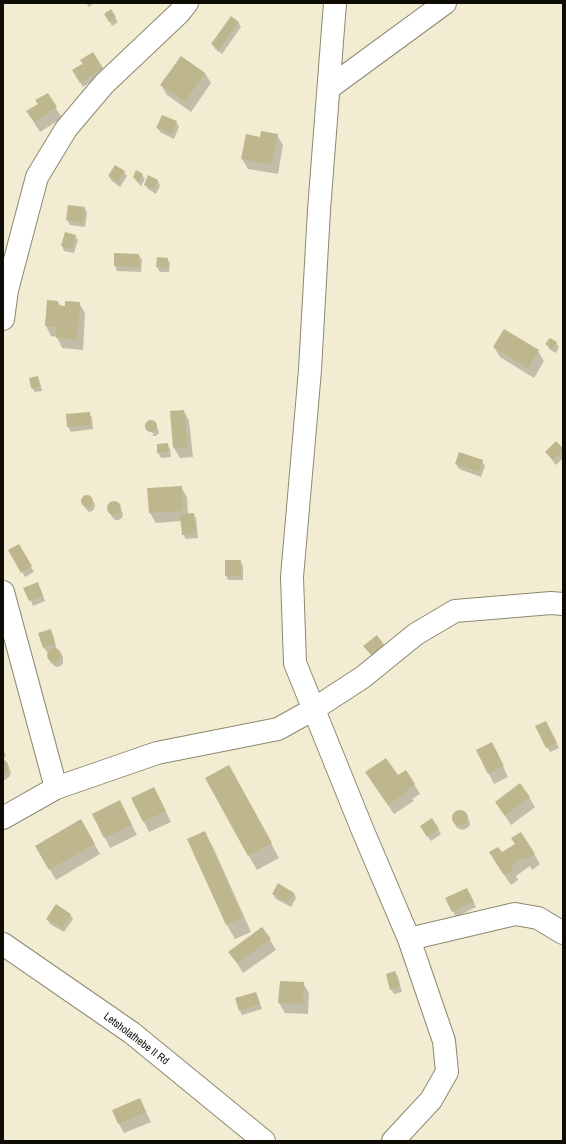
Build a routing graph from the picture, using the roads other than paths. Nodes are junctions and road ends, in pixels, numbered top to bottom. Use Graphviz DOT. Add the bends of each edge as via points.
graph roads {
  1 [pos="187,3"];
  2 [pos="335,3"];
  3 [pos="445,3"];
  4 [pos="329,88"];
  5 [pos="3,319"];
  6 [pos="3,592"];
  7 [pos="563,604"];
  8 [pos="314,709"];
  9 [pos="56,788"];
  10 [pos="3,818"];
  11 [pos="563,933"];
  12 [pos="409,939"];
  13 [pos="3,944"];
  14 [pos="264,1141"];
  15 [pos="393,1141"];
  1 -- 5 [label="street" via="104,84 66,129 37,177 7,290"];
  2 -- 4 [label="street"];
  3 -- 4 [label="street"];
  4 -- 8 [label="street" via="310,370 292,577 295,663"];
  6 -- 9 [label="street"];
  7 -- 8 [label="street" via="455,611 416,634 363,677"];
  8 -- 9 [label="street" via="278,729 157,753"];
  8 -- 12 [label="street"];
  9 -- 10 [label="street"];
  11 -- 12 [label="street" via="538,918 515,914"];
  12 -- 15 [label="street" via="444,1041 447,1072 431,1100"];
  13 -- 14 [label="street, Letsholathebe II Rd" via="132,1033"];
}
